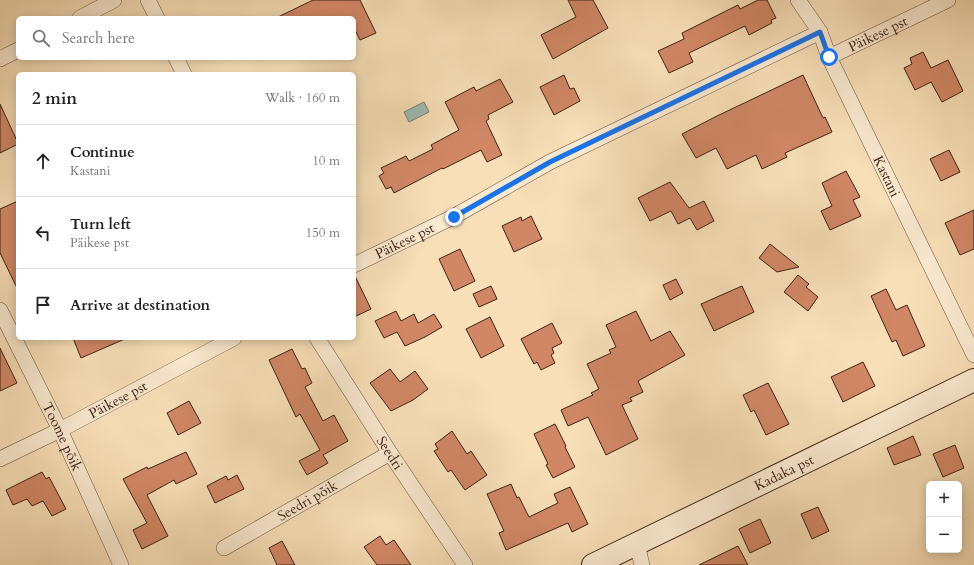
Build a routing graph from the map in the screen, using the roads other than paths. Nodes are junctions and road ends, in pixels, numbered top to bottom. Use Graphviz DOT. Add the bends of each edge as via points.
graph roads {
  1 [pos="114,0"];
  2 [pos="148,0"];
  3 [pos="798,0"];
  4 [pos="948,0"];
  5 [pos="84,16"];
  6 [pos="156,16"];
  7 [pos="820,32"];
  8 [pos="16,51"];
  9 [pos="829,57"];
  10 [pos="0,59"];
  11 [pos="177,60"];
  12 [pos="183,72"];
  13 [pos="356,265"];
  14 [pos="0,310"];
  15 [pos="230,340"];
  16 [pos="318,340"];
  17 [pos="974,355"];
  18 [pos="974,380"];
  19 [pos="60,430"];
  20 [pos="390,453"];
  21 [pos="0,459"];
  22 [pos="637,544"];
  23 [pos="224,548"];
  24 [pos="120,565"];
  25 [pos="465,565"];
  26 [pos="592,565"];
  27 [pos="642,565"];
  1 -- 5 [label="street"];
  2 -- 6 [label="street"];
  3 -- 7 [label="street, Kastani"];
  4 -- 9 [label="street, Päikese pst"];
  7 -- 9 [label="street, Kastani"];
  7 -- 13 [label="street, Päikese pst" via="550,162 454,217"];
  8 -- 10 [label="street"];
  9 -- 17 [label="street, Kastani"];
  11 -- 12 [label="street"];
  14 -- 19 [label="street, Toome põik"];
  15 -- 19 [label="street, Päikese pst"];
  16 -- 20 [label="street, Seedri"];
  18 -- 22 [label="main road, Kadaka pst"];
  19 -- 21 [label="street, Päikese pst"];
  19 -- 24 [label="street, Toome põik"];
  20 -- 23 [label="street, Seedri põik"];
  20 -- 25 [label="street, Seedri"];
  22 -- 26 [label="main road, Kadaka pst"];
  22 -- 27 [label="street"];
}
